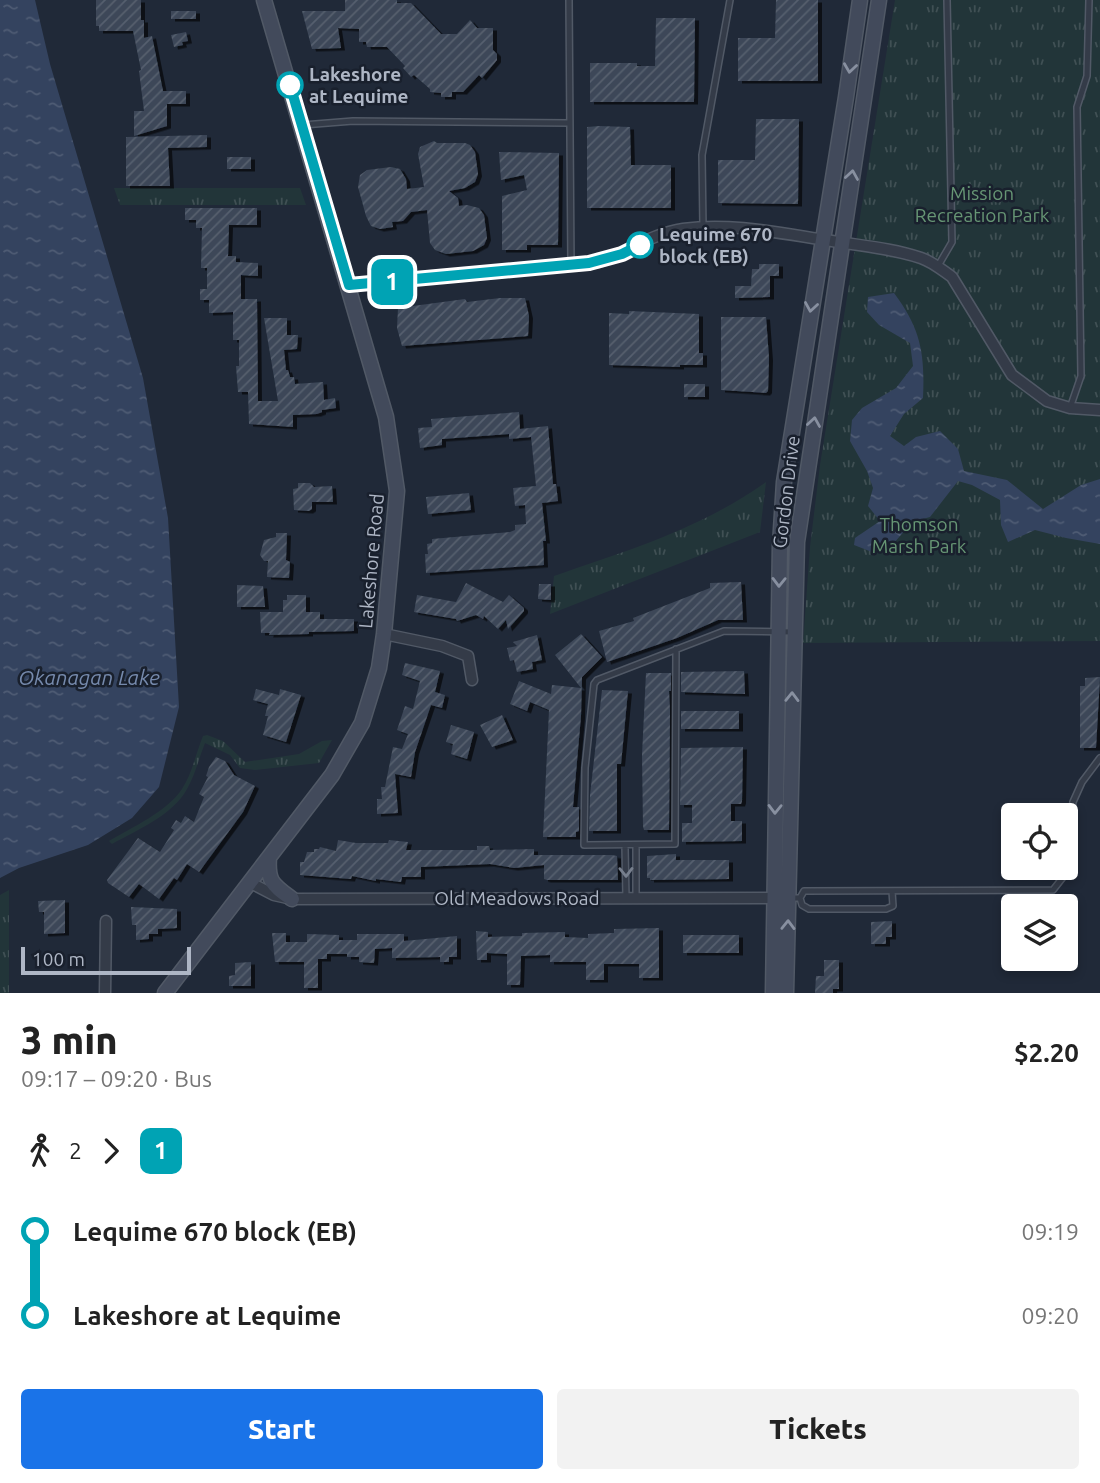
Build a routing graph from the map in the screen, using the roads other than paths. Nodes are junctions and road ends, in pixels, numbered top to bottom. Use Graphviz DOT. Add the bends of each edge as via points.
graph roads {
  1 [pos="264,0"];
  2 [pos="569,0"];
  3 [pos="730,0"];
  4 [pos="860,0"];
  5 [pos="879,0"];
  6 [pos="947,0"];
  7 [pos="1089,0"];
  8 [pos="569,123"];
  9 [pos="302,125"];
  10 [pos="703,227"];
  11 [pos="822,240"];
  12 [pos="842,243"];
  13 [pos="571,266"];
  14 [pos="938,266"];
  15 [pos="349,285"];
  16 [pos="1070,408"];
  17 [pos="1100,410"];
  18 [pos="778,632"];
  19 [pos="794,632"];
  20 [pos="384,634"];
  21 [pos="676,649"];
  22 [pos="472,680"];
  23 [pos="1100,758"];
  24 [pos="1073,803"];
  25 [pos="625,846"];
  26 [pos="636,846"];
  27 [pos="269,857"];
  28 [pos="1061,880"];
  29 [pos="249,882"];
  30 [pos="892,891"];
  31 [pos="292,898"];
  32 [pos="631,898"];
  33 [pos="787,898"];
  34 [pos="106,922"];
  35 [pos="105,993"];
  36 [pos="165,993"];
  37 [pos="773,993"];
  38 [pos="786,993"];
  1 -- 9 [label="main road, Lakeshore Road"];
  2 -- 8 [label="lane"];
  3 -- 10 [label="lane" via="702,155"];
  4 -- 11 [label="main road, Gordon Drive, one-way"];
  12 -- 5 [label="main road, Gordon Drive, one-way"];
  6 -- 14 [label="lane" via="952,242"];
  7 -- 16 [label="lane" via="1088,68 1077,107 1081,376"];
  8 -- 9 [label="lane" via="353,121"];
  8 -- 13 [label="lane"];
  9 -- 15 [label="main road, Lakeshore Road"];
  10 -- 11 [label="street"];
  10 -- 13 [label="street" via="680,229 599,262"];
  11 -- 12 [label="street"];
  11 -- 18 [label="main road, Gordon Drive, one-way" via="784,482"];
  12 -- 14 [label="street" via="884,247"];
  19 -- 12 [label="main road, Gordon Drive, one-way" via="797,542"];
  13 -- 15 [label="street"];
  14 -- 16 [label="street" via="952,277 1012,375 1047,401"];
  15 -- 20 [label="main road, Lakeshore Road" via="386,417 397,491"];
  16 -- 17 [label="street"];
  18 -- 19 [label="lane"];
  18 -- 21 [label="lane" via="724,631"];
  18 -- 33 [label="main road, Gordon Drive, one-way"];
  33 -- 19 [label="main road, Gordon Drive, one-way"];
  20 -- 22 [label="street" via="468,656"];
  20 -- 27 [label="main road, Lakeshore Road" via="362,723 332,775"];
  21 -- 25 [label="lane" via="594,684 585,768 584,845"];
  21 -- 26 [label="lane" via="675,845"];
  23 -- 24 [label="lane"];
  25 -- 26 [label="lane"];
  25 -- 32 [label="lane, one-way"];
  26 -- 32 [label="lane"];
  27 -- 29 [label="main road, Lakeshore Road"];
  27 -- 31 [label="main road" via="270,880"];
  28 -- 30 [label="lane" via="1053,890"];
  29 -- 31 [label="street, Old Meadows Road"];
  29 -- 36 [label="main road, Lakeshore Road"];
  30 -- 33 [label="lane" via="804,891"];
  30 -- 33 [label="lane" via="893,906 886,909 809,909"];
  31 -- 32 [label="street, Old Meadows Road"];
  32 -- 33 [label="street, Old Meadows Road"];
  33 -- 37 [label="main road, Gordon Drive"];
  38 -- 33 [label="main road, Gordon Drive, one-way"];
  34 -- 35 [label="street"];
}
